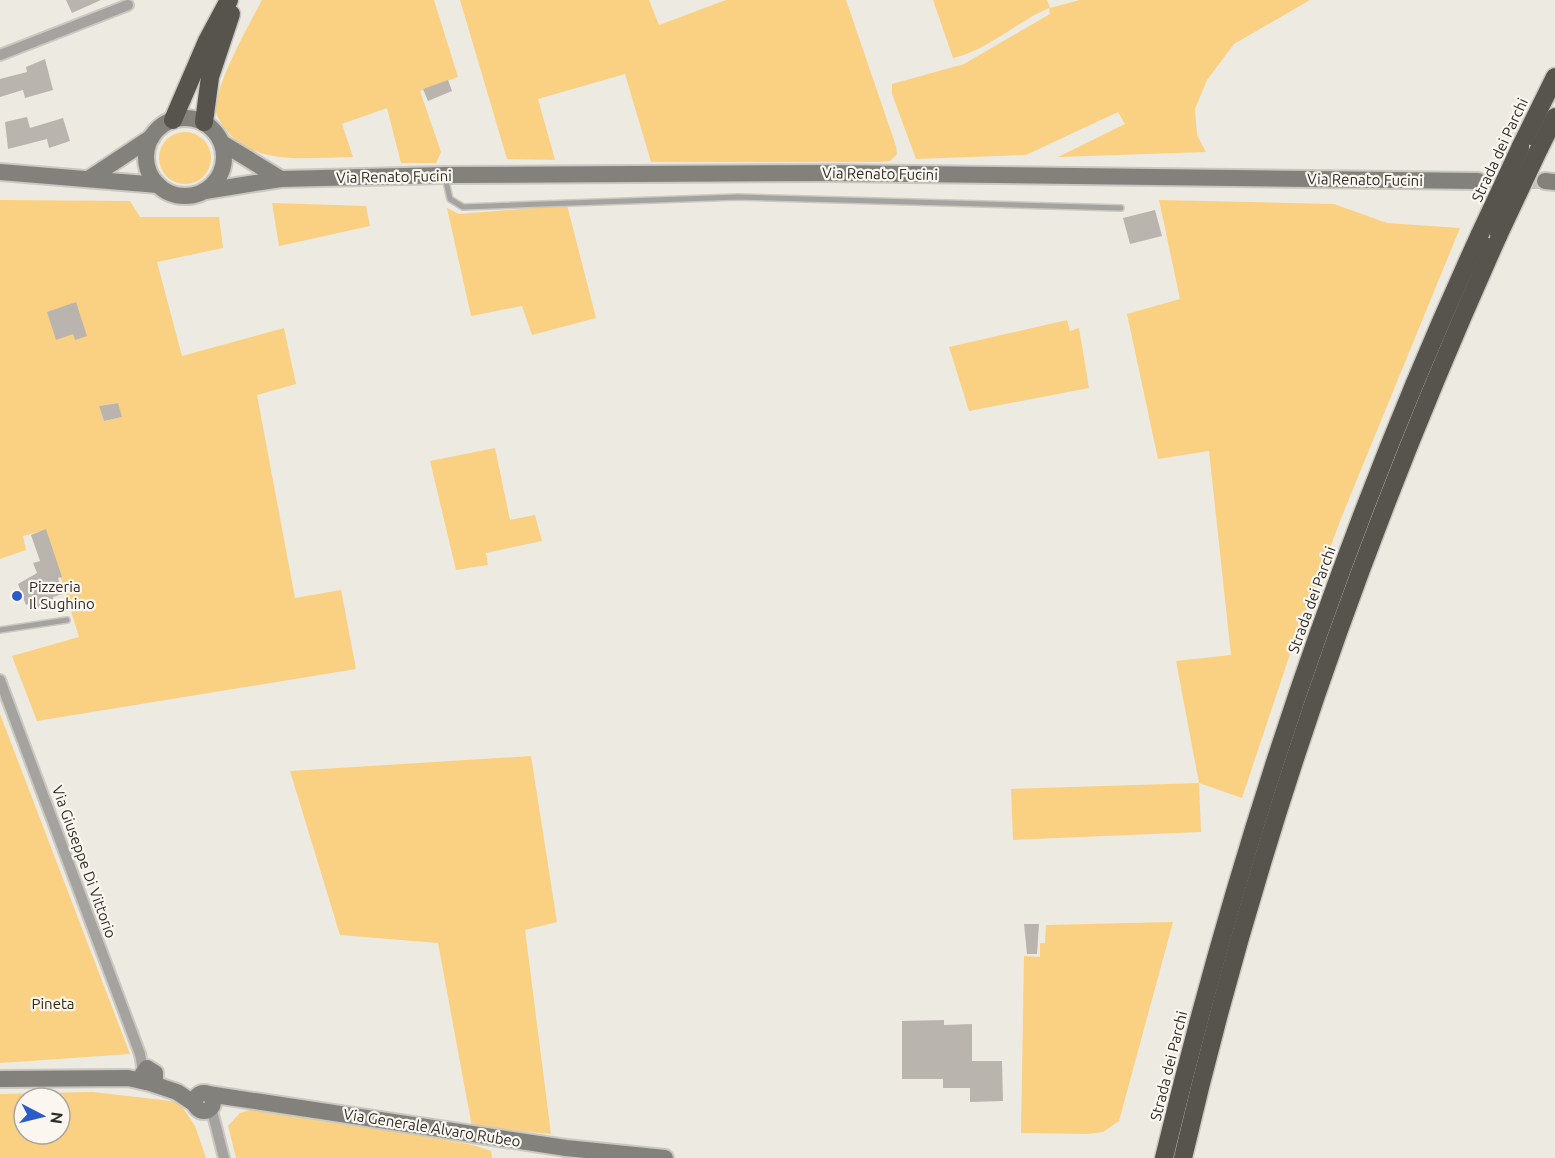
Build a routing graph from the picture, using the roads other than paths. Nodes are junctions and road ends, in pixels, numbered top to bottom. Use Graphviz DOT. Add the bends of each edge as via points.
graph roads {
  1 [pos="227,3"];
  2 [pos="128,5"];
  3 [pos="0,55"];
  4 [pos="1555,77"];
  5 [pos="1555,117"];
  6 [pos="173,120"];
  7 [pos="204,122"];
  8 [pos="152,136"];
  9 [pos="222,143"];
  10 [pos="0,172"];
  11 [pos="445,175"];
  12 [pos="90,178"];
  13 [pos="281,179"];
  14 [pos="1478,181"];
  15 [pos="158,185"];
  16 [pos="205,191"];
  17 [pos="1121,208"];
  18 [pos="67,620"];
  19 [pos="0,630"];
  20 [pos="0,681"];
  21 [pos="145,1073"];
  22 [pos="0,1079"];
  23 [pos="204,1102"];
  24 [pos="1166,1150"];
  25 [pos="1185,1150"];
  26 [pos="224,1158"];
  27 [pos="665,1158"];
  1 -- 6 [label="highway"];
  1 -- 7 [label="highway"];
  2 -- 3 [label="street"];
  4 -- 24 [label="highway, Strada dei Parchi, bridge" via="1480,234 1392,439 1306,668 1232,902"];
  5 -- 25 [label="highway, bridge" via="1499,234 1406,453 1313,704 1248,910"];
  6 -- 7 [label="street"];
  6 -- 8 [label="street"];
  7 -- 9 [label="street"];
  8 -- 12 [label="street"];
  8 -- 15 [label="street" via="146,162"];
  9 -- 13 [label="street"];
  9 -- 16 [label="street" via="225,154 220,176"];
  10 -- 12 [label="street"];
  11 -- 13 [label="street, Via Renato Fucini"];
  11 -- 14 [label="street, Via Renato Fucini" via="829,173"];
  11 -- 17 [label="lane" via="450,198 463,207 798,197"];
  12 -- 15 [label="street"];
  13 -- 16 [label="street, Via Renato Fucini"];
  15 -- 16 [label="street" via="180,196"];
  18 -- 19 [label="lane"];
  20 -- 21 [label="street, Via Giuseppe Di Vittorio"];
  21 -- 22 [label="street"];
  21 -- 23 [label="street"];
  23 -- 26 [label="street"];
  23 -- 27 [label="street, Via Generale Alvaro Rubeo" via="236,1098 566,1148"];
}
